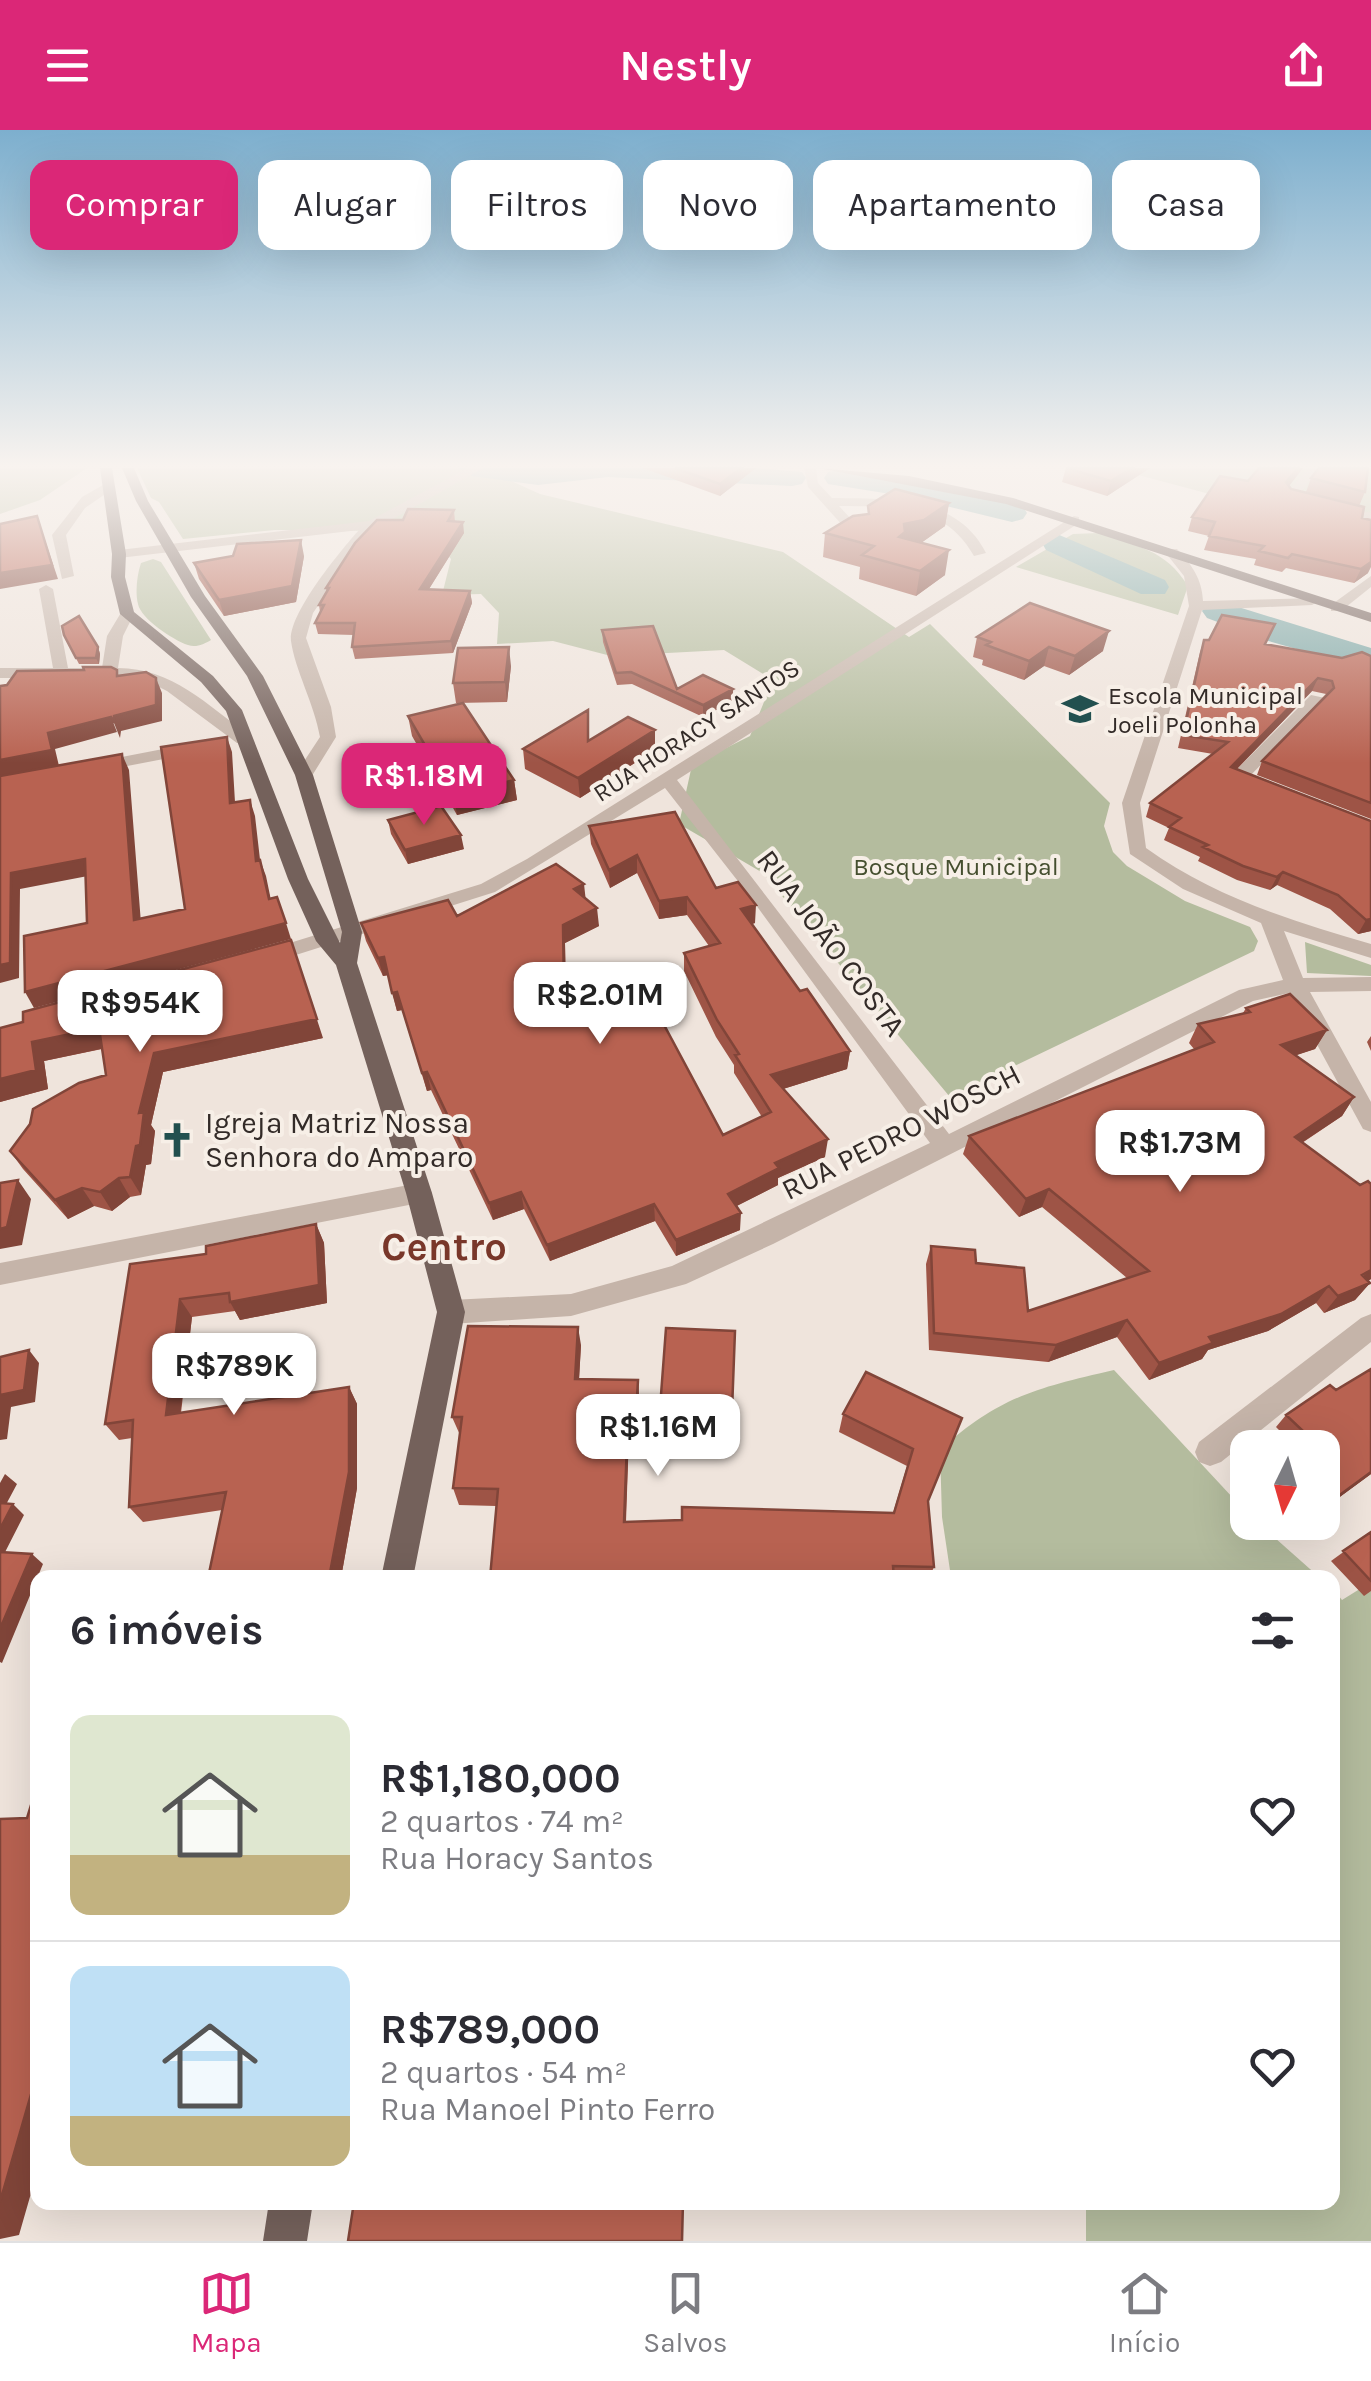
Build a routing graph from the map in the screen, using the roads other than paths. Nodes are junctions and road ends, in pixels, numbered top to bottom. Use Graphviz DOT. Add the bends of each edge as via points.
graph roads {
  1 [pos="65,567"];
  2 [pos="118,567"];
  3 [pos="176,567"];
  4 [pos="338,567"];
  5 [pos="1001,567"];
  6 [pos="1187,567"];
  7 [pos="1213,567"];
  8 [pos="67,576"];
  9 [pos="1371,580"];
  10 [pos="46,589"];
  11 [pos="1312,601"];
  12 [pos="1196,606"];
  13 [pos="1336,608"];
  14 [pos="127,614"];
  15 [pos="1371,618"];
  16 [pos="212,657"];
  17 [pos="110,670"];
  18 [pos="61,671"];
  19 [pos="0,673"];
  20 [pos="1317,698"];
  21 [pos="224,742"];
  22 [pos="75,771"];
  23 [pos="304,775"];
  24 [pos="666,778"];
  25 [pos="1271,790"];
  26 [pos="1270,921"];
  27 [pos="352,932"];
  28 [pos="326,941"];
  29 [pos="1371,952"];
  30 [pos="346,963"];
  31 [pos="230,967"];
  32 [pos="1371,984"];
  33 [pos="1294,985"];
  34 [pos="1371,1123"];
  35 [pos="944,1146"];
  36 [pos="419,1193"];
  37 [pos="0,1274"];
  38 [pos="451,1312"];
  39 [pos="1371,1326"];
  40 [pos="1210,1452"];
  41 [pos="399,1570"];
  42 [pos="291,2210"];
  43 [pos="285,2241"];
  1 -- 8 [label="street"];
  2 -- 14 [label="main road"];
  3 -- 16 [label="main road"];
  4 -- 23 [label="street" via="298,638 328,737"];
  5 -- 24 [label="street, RUA HORACY SANTOS"];
  6 -- 12 [label="street" via="1198,589"];
  7 -- 11 [label="main road"];
  9 -- 13 [label="street"];
  10 -- 18 [label="street"];
  11 -- 12 [label="street"];
  11 -- 13 [label="main road"];
  12 -- 26 [label="street" via="1131,803 1137,850 1164,872"];
  13 -- 15 [label="main road"];
  14 -- 16 [label="main road"];
  14 -- 17 [label="street" via="115,636"];
  16 -- 21 [label="main road" via="207,680 234,710"];
  16 -- 23 [label="main road" via="255,676"];
  17 -- 18 [label="street"];
  17 -- 21 [label="street" via="144,673 173,688"];
  18 -- 19 [label="street"];
  20 -- 25 [label="street" via="1238,778"];
  21 -- 22 [label="street"];
  21 -- 28 [label="main road"];
  23 -- 27 [label="main road"];
  24 -- 27 [label="street, RUA HORACY SANTOS" via="488,888"];
  24 -- 35 [label="street, RUA JOÃO COSTA"];
  26 -- 29 [label="street"];
  26 -- 33 [label="street"];
  27 -- 28 [label="street, RUA HORACY SANTOS"];
  27 -- 30 [label="main road"];
  28 -- 30 [label="main road"];
  28 -- 31 [label="street, RUA HORACY SANTOS"];
  30 -- 36 [label="main road"];
  32 -- 33 [label="street, RUA PEDRO WOSCH"];
  33 -- 34 [label="street"];
  33 -- 35 [label="street, RUA PEDRO WOSCH" via="1247,996"];
  35 -- 38 [label="street, RUA PEDRO WOSCH" via="677,1276 570,1305"];
  36 -- 37 [label="street"];
  36 -- 38 [label="main road"];
  38 -- 41 [label="main road"];
  39 -- 40 [label="street"];
  42 -- 43 [label="main road"];
}
